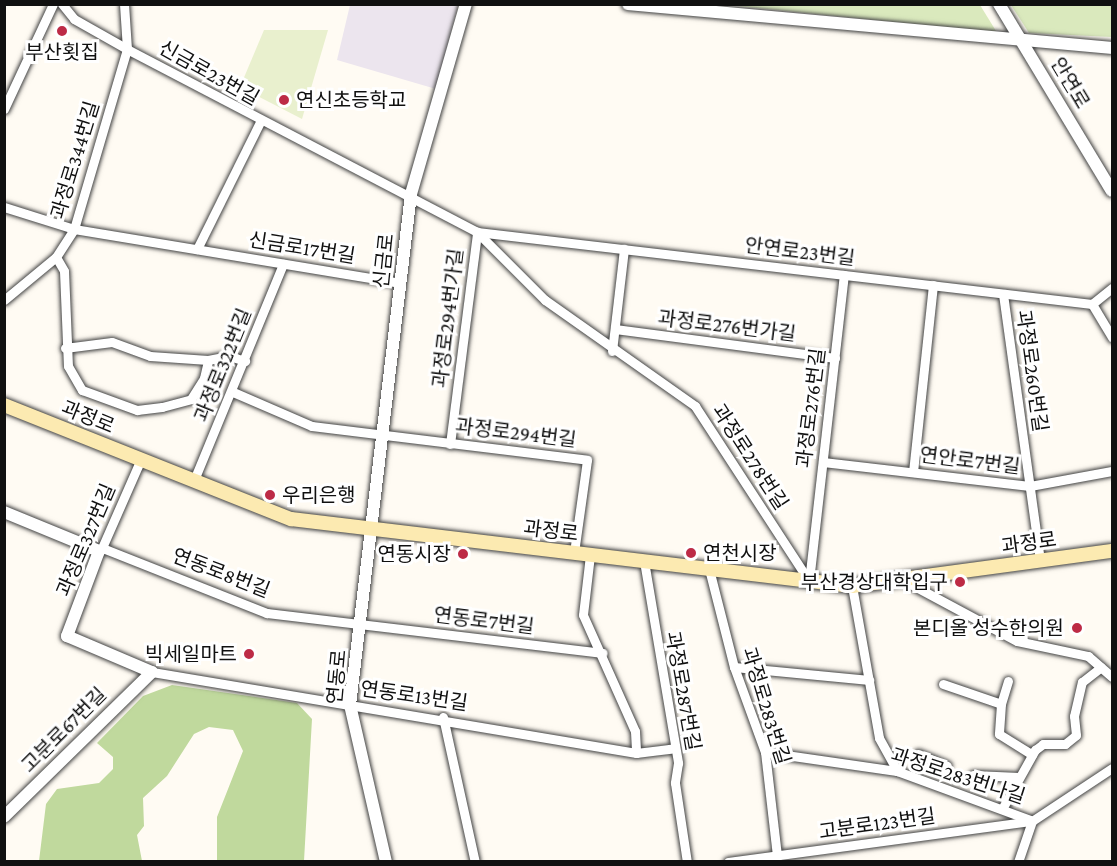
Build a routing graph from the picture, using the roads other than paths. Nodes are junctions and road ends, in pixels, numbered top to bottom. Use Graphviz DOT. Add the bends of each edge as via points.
graph roads {
  1 [pos="54,4"];
  2 [pos="62,4"];
  3 [pos="124,4"];
  4 [pos="466,4"];
  5 [pos="628,4"];
  6 [pos="999,4"];
  7 [pos="1021,40"];
  8 [pos="127,49"];
  9 [pos="1112,49"];
  10 [pos="4,109"];
  11 [pos="260,122"];
  12 [pos="1113,190"];
  13 [pos="411,194"];
  14 [pos="4,207"];
  15 [pos="74,229"];
  16 [pos="477,232"];
  17 [pos="197,249"];
  18 [pos="624,249"];
  19 [pos="56,257"];
  20 [pos="283,264"];
  21 [pos="844,275"];
  22 [pos="401,283"];
  23 [pos="933,285"];
  24 [pos="1113,288"];
  25 [pos="1003,294"];
  26 [pos="4,300"];
  27 [pos="1092,304"];
  28 [pos="615,329"];
  29 [pos="1113,337"];
  30 [pos="65,348"];
  31 [pos="612,351"];
  32 [pos="835,358"];
  33 [pos="208,360"];
  34 [pos="245,361"];
  35 [pos="233,392"];
  36 [pos="4,405"];
  37 [pos="384,436"];
  38 [pos="450,444"];
  39 [pos="141,459"];
  40 [pos="823,462"];
  41 [pos="1113,471"];
  42 [pos="913,472"];
  43 [pos="194,480"];
  44 [pos="1030,486"];
  45 [pos="4,512"];
  46 [pos="373,529"];
  47 [pos="102,550"];
  48 [pos="1113,551"];
  49 [pos="574,553"];
  50 [pos="590,555"];
  51 [pos="644,561"];
  52 [pos="1040,561"];
  53 [pos="709,569"];
  54 [pos="903,580"];
  55 [pos="809,581"];
  56 [pos="852,586"];
  57 [pos="362,624"];
  58 [pos="603,653"];
  59 [pos="734,667"];
  60 [pos="1101,667"];
  61 [pos="152,672"];
  62 [pos="1113,677"];
  63 [pos="869,680"];
  64 [pos="1008,681"];
  65 [pos="943,684"];
  66 [pos="1001,704"];
  67 [pos="350,705"];
  68 [pos="443,717"];
  69 [pos="671,748"];
  70 [pos="765,752"];
  71 [pos="636,753"];
  72 [pos="918,754"];
  73 [pos="1032,755"];
  74 [pos="947,766"];
  75 [pos="1113,768"];
  76 [pos="897,771"];
  77 [pos="973,774"];
  78 [pos="1019,777"];
  79 [pos="1002,808"];
  80 [pos="4,817"];
  81 [pos="1032,821"];
  82 [pos="777,856"];
  83 [pos="386,861"];
  84 [pos="475,861"];
  85 [pos="687,861"];
  86 [pos="728,861"];
  87 [pos="1018,861"];
  1 -- 10 [label="street"];
  2 -- 8 [label="street, 신금로23번길" via="74,19"];
  3 -- 8 [label="street, 과정로344번길"];
  4 -- 13 [label="street, 신금로"];
  5 -- 7 [label="street"];
  6 -- 7 [label="street, 안연로"];
  7 -- 9 [label="street"];
  7 -- 12 [label="street, 안연로"];
  8 -- 11 [label="street, 신금로23번길"];
  8 -- 15 [label="street, 과정로344번길"];
  11 -- 13 [label="street, 신금로23번길"];
  11 -- 17 [label="street"];
  13 -- 16 [label="street, 과정로278번길"];
  13 -- 22 [label="street, 신금로"];
  14 -- 15 [label="street, 신금로17번길"];
  15 -- 17 [label="street, 신금로17번길"];
  15 -- 19 [label="street, 과정로344번길"];
  16 -- 18 [label="street, 안연로23번길"];
  16 -- 31 [label="street, 과정로278번길" via="545,300"];
  16 -- 38 [label="street, 과정로294번가길"];
  17 -- 20 [label="street, 신금로17번길"];
  18 -- 21 [label="street, 안연로23번길"];
  18 -- 28 [label="street"];
  19 -- 26 [label="street, 과정로344번길"];
  19 -- 30 [label="street" via="64,271"];
  20 -- 22 [label="street, 신금로17번길"];
  20 -- 34 [label="street, 과정로322번길"];
  21 -- 23 [label="street, 안연로23번길"];
  21 -- 32 [label="street, 과정로276번길"];
  22 -- 37 [label="street, 신금로"];
  23 -- 25 [label="street, 안연로23번길"];
  23 -- 42 [label="street"];
  24 -- 27 [label="street"];
  25 -- 27 [label="street, 안연로23번길"];
  25 -- 44 [label="street, 과정로260번길"];
  27 -- 29 [label="street"];
  28 -- 31 [label="street"];
  28 -- 32 [label="street, 과정로276번가길"];
  30 -- 33 [label="street" via="112,342 150,356"];
  30 -- 33 [label="street" via="71,380 82,390 137,410 190,399 204,378"];
  31 -- 55 [label="street, 과정로278번길" via="676,390 709,421"];
  32 -- 40 [label="street, 과정로276번길"];
  33 -- 34 [label="street" via="229,356"];
  34 -- 35 [label="street, 과정로322번길"];
  35 -- 37 [label="street, 과정로294번길" via="312,426"];
  35 -- 43 [label="street, 과정로322번길"];
  36 -- 39 [label="main road, 과정로"];
  37 -- 38 [label="street, 과정로294번길"];
  37 -- 46 [label="street, 신금로"];
  38 -- 49 [label="street, 과정로294번길" via="587,460"];
  39 -- 43 [label="main road, 과정로"];
  39 -- 47 [label="street, 과정로327번길"];
  40 -- 42 [label="street, 연안로7번길"];
  40 -- 55 [label="street, 과정로276번길"];
  41 -- 44 [label="street, 연안로7번길"];
  42 -- 44 [label="street, 연안로7번길"];
  43 -- 46 [label="main road, 과정로" via="291,519"];
  44 -- 52 [label="street, 과정로260번길"];
  45 -- 47 [label="street, 연동로8번길"];
  46 -- 49 [label="main road, 과정로"];
  46 -- 57 [label="street, 연동로"];
  47 -- 57 [label="street, 연동로8번길" via="267,613"];
  47 -- 61 [label="street, 과정로327번길" via="67,636"];
  48 -- 52 [label="main road, 과정로"];
  49 -- 50 [label="main road, 과정로"];
  50 -- 51 [label="main road, 과정로"];
  50 -- 58 [label="street" via="583,615 587,635"];
  51 -- 53 [label="main road, 과정로"];
  51 -- 69 [label="street, 과정로287번길"];
  52 -- 54 [label="main road, 과정로"];
  53 -- 55 [label="main road, 과정로"];
  53 -- 59 [label="street, 과정로283번길"];
  54 -- 56 [label="main road, 과정로"];
  54 -- 60 [label="street" via="1017,641 1088,656"];
  55 -- 56 [label="main road, 과정로"];
  56 -- 63 [label="street"];
  57 -- 58 [label="street, 연동로7번길"];
  57 -- 67 [label="street, 연동로"];
  58 -- 71 [label="street" via="635,731"];
  59 -- 63 [label="street"];
  59 -- 70 [label="street, 과정로283번길"];
  60 -- 62 [label="street"];
  60 -- 73 [label="street" via="1082,682 1074,716 1076,735 1065,744 1043,744"];
  61 -- 67 [label="street, 연동로13번길"];
  61 -- 80 [label="street, 고분로67번길"];
  63 -- 76 [label="street" via="879,738"];
  64 -- 66 [label="street"];
  65 -- 66 [label="street"];
  66 -- 73 [label="street" via="999,734"];
  67 -- 68 [label="street, 연동로13번길"];
  67 -- 83 [label="street, 연동로"];
  68 -- 71 [label="street, 연동로13번길"];
  68 -- 84 [label="street"];
  69 -- 71 [label="street, 연동로13번길"];
  69 -- 85 [label="street, 과정로287번길"];
  70 -- 76 [label="street, 과정로283번나길"];
  70 -- 82 [label="street, 과정로283번길"];
  72 -- 74 [label="street"];
  73 -- 78 [label="street"];
  75 -- 81 [label="street"];
  76 -- 79 [label="street, 과정로283번나길"];
  77 -- 78 [label="street"];
  78 -- 79 [label="street"];
  79 -- 81 [label="street, 과정로283번나길"];
  81 -- 82 [label="street, 고분로123번길"];
  81 -- 87 [label="street"];
  82 -- 86 [label="street, 고분로123번길"];
}
